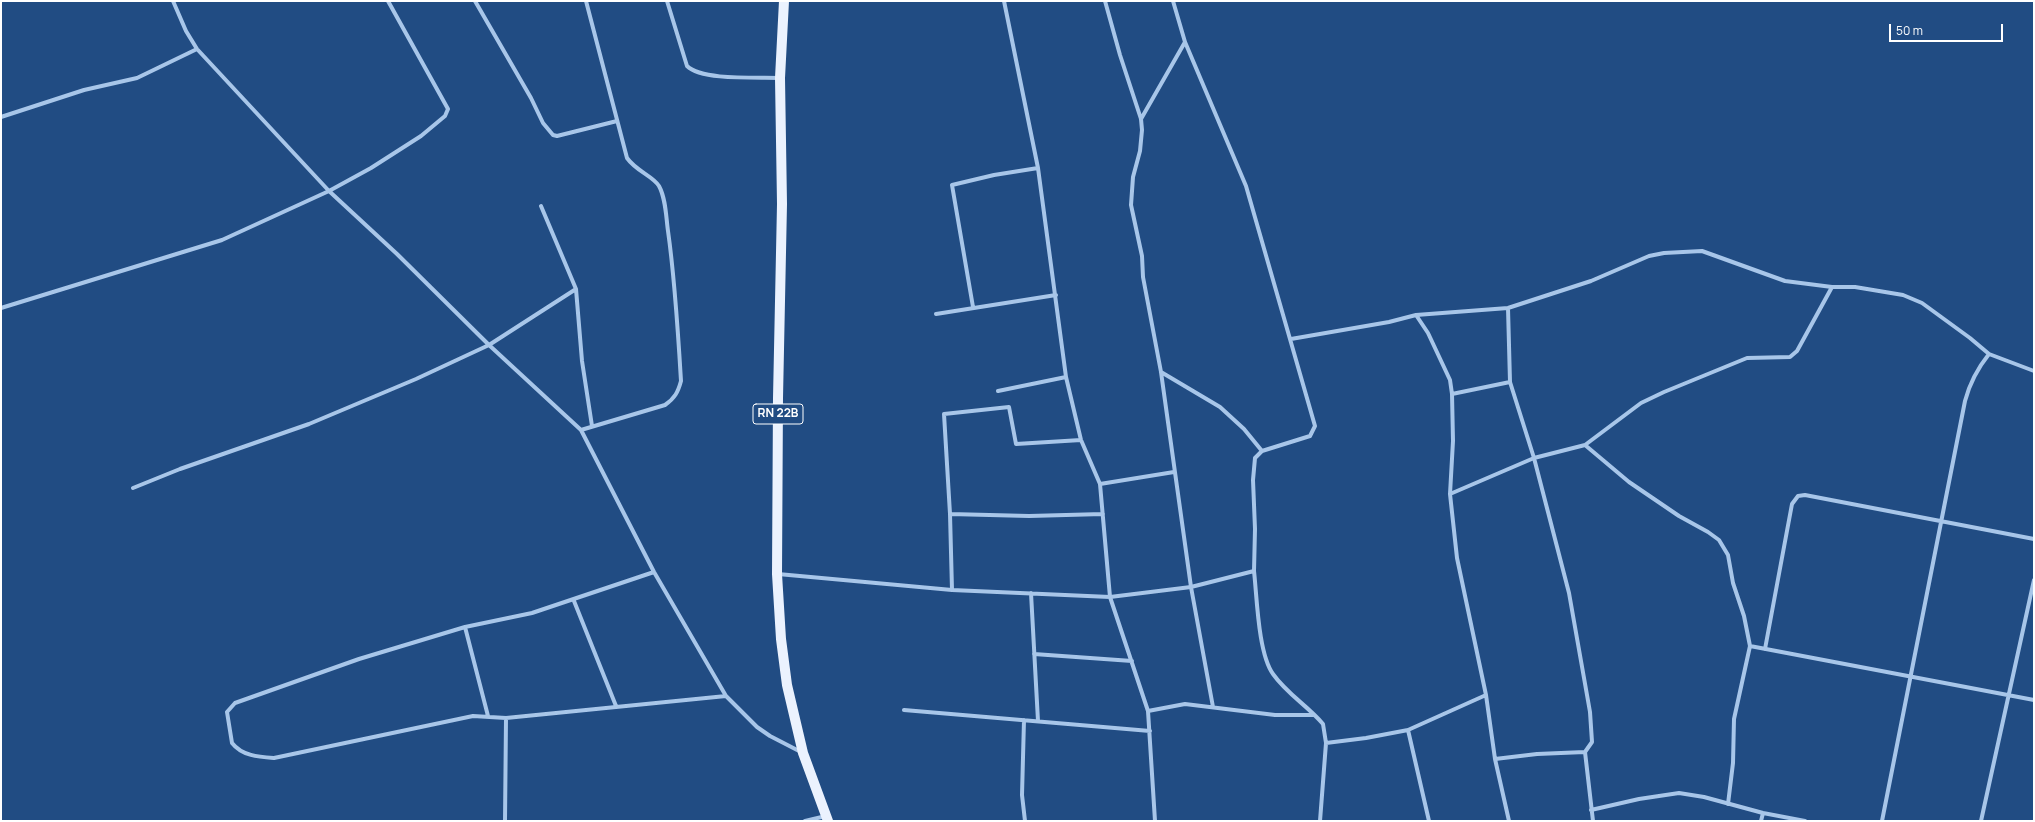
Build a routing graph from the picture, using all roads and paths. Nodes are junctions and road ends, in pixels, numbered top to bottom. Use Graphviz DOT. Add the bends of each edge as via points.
graph roads {
  1 [pos="173,1"];
  2 [pos="388,1"];
  3 [pos="476,1"];
  4 [pos="586,1"];
  5 [pos="667,1"];
  6 [pos="784,1"];
  7 [pos="1004,1"];
  8 [pos="1105,1"];
  9 [pos="1174,1"];
  10 [pos="1185,42"];
  11 [pos="198,49"];
  12 [pos="780,78"];
  13 [pos="1,117"];
  14 [pos="1141,119"];
  15 [pos="617,120"];
  16 [pos="1038,168"];
  17 [pos="329,191"];
  18 [pos="541,206"];
  19 [pos="1832,287"];
  20 [pos="576,289"];
  21 [pos="1056,295"];
  22 [pos="973,307"];
  23 [pos="1,308"];
  24 [pos="1508,308"];
  25 [pos="936,314"];
  26 [pos="1416,315"];
  27 [pos="1291,339"];
  28 [pos="489,346"];
  29 [pos="1989,354"];
  30 [pos="2034,371"];
  31 [pos="1161,372"];
  32 [pos="1066,377"];
  33 [pos="1510,382"];
  34 [pos="998,391"];
  35 [pos="1452,394"];
  36 [pos="592,426"];
  37 [pos="580,430"];
  38 [pos="1081,440"];
  39 [pos="1584,444"];
  40 [pos="1262,451"];
  41 [pos="1534,458"];
  42 [pos="1174,472"];
  43 [pos="1100,484"];
  44 [pos="133,488"];
  45 [pos="1450,494"];
  46 [pos="950,514"];
  47 [pos="1103,514"];
  48 [pos="1943,520"];
  49 [pos="2034,539"];
  50 [pos="1254,571"];
  51 [pos="654,572"];
  52 [pos="777,574"];
  53 [pos="2034,580"];
  54 [pos="1191,587"];
  55 [pos="952,590"];
  56 [pos="1031,593"];
  57 [pos="1110,597"];
  58 [pos="574,601"];
  59 [pos="465,627"];
  60 [pos="1750,646"];
  61 [pos="1765,649"];
  62 [pos="1034,654"];
  63 [pos="1132,661"];
  64 [pos="1910,676"];
  65 [pos="1486,695"];
  66 [pos="2007,695"];
  67 [pos="726,696"];
  68 [pos="2034,700"];
  69 [pos="616,706"];
  70 [pos="1213,707"];
  71 [pos="904,710"];
  72 [pos="1148,711"];
  73 [pos="1314,714"];
  74 [pos="488,716"];
  75 [pos="506,718"];
  76 [pos="1024,720"];
  77 [pos="1038,721"];
  78 [pos="1408,730"];
  79 [pos="1150,731"];
  80 [pos="1326,743"];
  81 [pos="1584,752"];
  82 [pos="803,753"];
  83 [pos="1495,760"];
  84 [pos="1728,804"];
  85 [pos="1591,810"];
  86 [pos="1763,814"];
  87 [pos="827,818"];
  88 [pos="505,821"];
  89 [pos="805,821"];
  90 [pos="1025,821"];
  91 [pos="1155,821"];
  92 [pos="1320,821"];
  93 [pos="1429,821"];
  94 [pos="1509,821"];
  95 [pos="1593,821"];
  96 [pos="1761,821"];
  97 [pos="1805,821"];
  98 [pos="1882,821"];
  99 [pos="1981,821"];
  1 -- 11 [label="street" via="186,31"];
  2 -- 17 [label="street" via="446,103 447,114 414,140"];
  3 -- 15 [label="street" via="543,123 553,135"];
  4 -- 15 [label="street"];
  5 -- 12 [label="street" via="687,66 691,70 717,76"];
  6 -- 12 [label="main road, RN 22B"];
  7 -- 16 [label="street"];
  8 -- 14 [label="street"];
  9 -- 10 [label="street"];
  10 -- 14 [label="street"];
  10 -- 27 [label="street" via="1246,186"];
  11 -- 13 [label="street" via="137,78 84,90"];
  11 -- 17 [label="street"];
  12 -- 52 [label="main road, RN 22B" via="782,204"];
  14 -- 31 [label="street" via="1140,151 1133,177 1132,205"];
  15 -- 36 [label="street" via="628,158 632,164 655,180 664,201 674,267 681,381 674,399 665,405"];
  16 -- 21 [label="street"];
  16 -- 22 [label="street" via="952,185"];
  17 -- 23 [label="street" via="222,240"];
  17 -- 28 [label="street" via="397,254"];
  18 -- 20 [label="street"];
  19 -- 24 [label="street" via="1785,281 1702,251 1664,253 1649,256 1591,281"];
  19 -- 29 [label="street" via="1855,287 1903,295 1922,303"];
  19 -- 39 [label="street" via="1794,355 1784,358 1747,358 1664,392 1641,403"];
  20 -- 28 [label="street"];
  20 -- 36 [label="street" via="582,361"];
  21 -- 22 [label="street"];
  21 -- 32 [label="street"];
  22 -- 25 [label="street"];
  24 -- 26 [label="street"];
  24 -- 33 [label="street"];
  26 -- 27 [label="street"];
  26 -- 35 [label="street" via="1439,355 1450,380"];
  27 -- 40 [label="street" via="1315,430 1310,436"];
  28 -- 37 [label="street"];
  28 -- 44 [label="street" via="309,424"];
  29 -- 30 [label="street"];
  29 -- 48 [label="street" via="1969,384"];
  31 -- 40 [label="street" via="1220,407 1244,429"];
  31 -- 42 [label="street"];
  32 -- 34 [label="street"];
  32 -- 38 [label="street"];
  33 -- 35 [label="street"];
  33 -- 41 [label="street"];
  35 -- 45 [label="street"];
  36 -- 37 [label="street"];
  37 -- 51 [label="street"];
  38 -- 43 [label="street"];
  38 -- 46 [label="street" via="1016,444 1009,407 944,414"];
  39 -- 41 [label="street"];
  39 -- 60 [label="street" via="1629,482 1719,540 1728,555"];
  40 -- 50 [label="street" via="1254,461"];
  41 -- 45 [label="street"];
  41 -- 81 [label="street" via="1569,593 1589,705 1592,742"];
  42 -- 43 [label="street"];
  42 -- 54 [label="street"];
  43 -- 47 [label="street"];
  45 -- 65 [label="street" via="1457,558"];
  46 -- 47 [label="street"];
  46 -- 55 [label="street"];
  47 -- 57 [label="street"];
  48 -- 49 [label="street"];
  48 -- 61 [label="street" via="1805,495 1798,496 1792,504"];
  48 -- 64 [label="street"];
  50 -- 54 [label="street"];
  50 -- 73 [label="street" via="1267,663 1288,692"];
  51 -- 58 [label="street"];
  51 -- 67 [label="street"];
  52 -- 55 [label="street"];
  52 -- 82 [label="main road, RN 22B" via="787,685"];
  53 -- 66 [label="street"];
  54 -- 57 [label="street"];
  54 -- 70 [label="street"];
  55 -- 56 [label="street"];
  56 -- 57 [label="street"];
  56 -- 62 [label="street"];
  57 -- 63 [label="street"];
  58 -- 59 [label="street"];
  58 -- 69 [label="street"];
  59 -- 74 [label="street"];
  59 -- 74 [label="street" via="359,659 235,703 227,712 232,743 245,753 274,758 473,716"];
  60 -- 61 [label="street"];
  60 -- 84 [label="street" via="1734,719 1733,763"];
  61 -- 64 [label="street"];
  62 -- 63 [label="street"];
  62 -- 77 [label="street"];
  63 -- 72 [label="street"];
  64 -- 66 [label="street"];
  64 -- 98 [label="street"];
  65 -- 78 [label="street"];
  65 -- 83 [label="street"];
  66 -- 68 [label="street"];
  66 -- 99 [label="street"];
  67 -- 69 [label="street"];
  67 -- 82 [label="street" via="757,727"];
  69 -- 75 [label="street"];
  70 -- 72 [label="street" via="1185,704"];
  70 -- 73 [label="street" via="1275,715"];
  71 -- 76 [label="street"];
  72 -- 79 [label="street"];
  73 -- 80 [label="street" via="1323,724"];
  74 -- 75 [label="street"];
  75 -- 88 [label="street"];
  76 -- 77 [label="street"];
  76 -- 90 [label="street" via="1022,795"];
  77 -- 79 [label="street"];
  78 -- 80 [label="street"];
  78 -- 93 [label="street"];
  79 -- 91 [label="street"];
  80 -- 92 [label="street"];
  81 -- 83 [label="street" via="1537,754"];
  81 -- 85 [label="street"];
  82 -- 87 [label="main road, RN 22B"];
  83 -- 94 [label="street"];
  84 -- 85 [label="street" via="1679,793"];
  84 -- 86 [label="street"];
  85 -- 95 [label="street"];
  86 -- 96 [label="street"];
  86 -- 97 [label="street"];
  87 -- 89 [label="street"];
}
